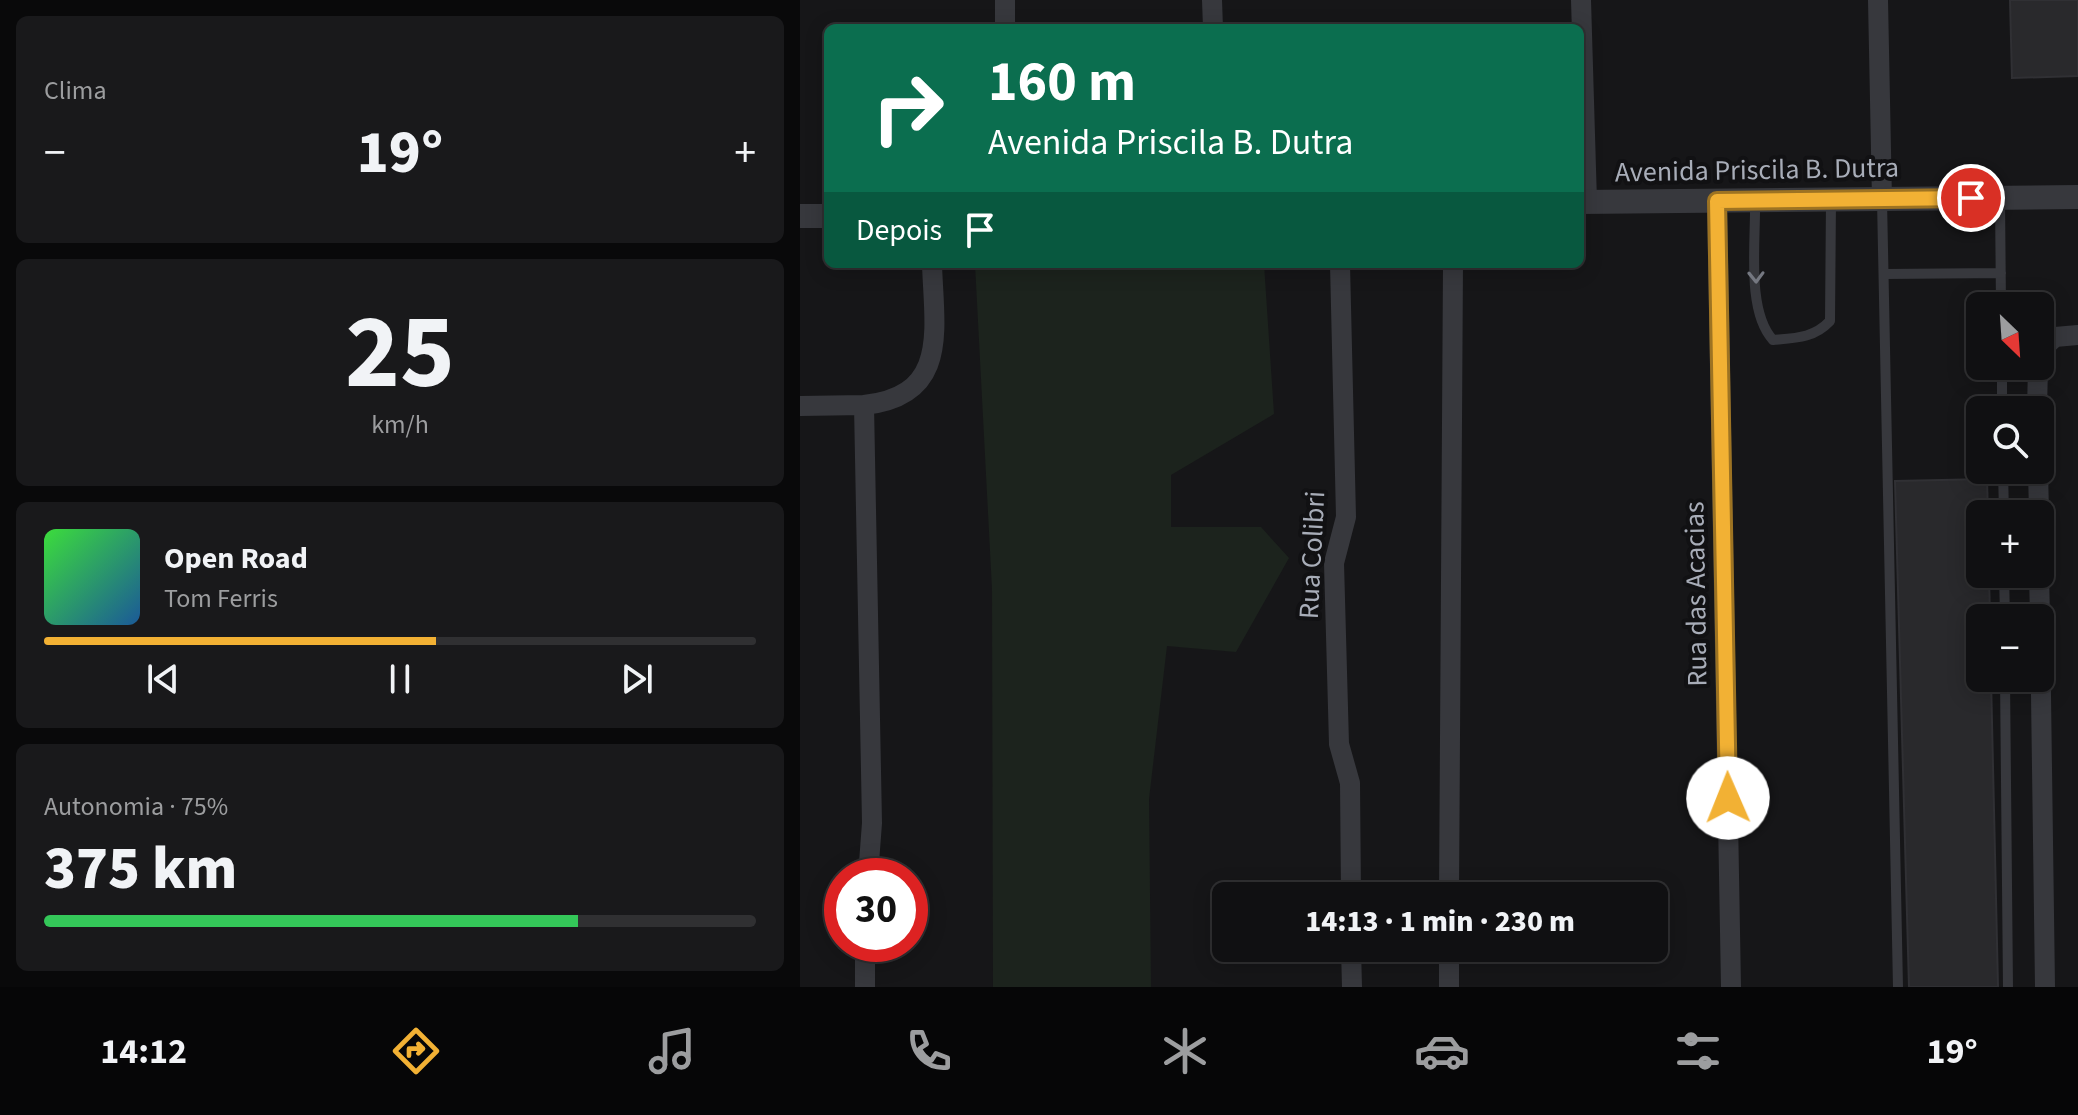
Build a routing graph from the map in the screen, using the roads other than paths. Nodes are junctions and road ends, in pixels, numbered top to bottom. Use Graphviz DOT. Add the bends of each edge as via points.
graph roads {
  1 [pos="1005,0"];
  2 [pos="1212,0"];
  3 [pos="1581,0"];
  4 [pos="1878,0"];
  5 [pos="1005,24"];
  6 [pos="1213,24"];
  7 [pos="1581,24"];
  8 [pos="2078,197"];
  9 [pos="2000,198"];
  10 [pos="1755,199"];
  11 [pos="1831,200"];
  12 [pos="1882,200"];
  13 [pos="1717,201"];
  14 [pos="1584,202"];
  15 [pos="800,216"];
  16 [pos="824,216"];
  17 [pos="932,268"];
  18 [pos="1340,268"];
  19 [pos="1453,268"];
  20 [pos="2001,273"];
  21 [pos="1885,274"];
  22 [pos="2001,292"];
  23 [pos="2078,335"];
  24 [pos="2054,338"];
  25 [pos="864,405"];
  26 [pos="800,406"];
  27 [pos="2005,692"];
  28 [pos="2041,692"];
  29 [pos="869,858"];
  30 [pos="1351,882"];
  31 [pos="1449,882"];
  32 [pos="865,962"];
  33 [pos="1351,962"];
  34 [pos="1449,962"];
  35 [pos="865,987"];
  36 [pos="1352,987"];
  37 [pos="1449,987"];
  38 [pos="1731,987"];
  39 [pos="1898,987"];
  40 [pos="2008,987"];
  41 [pos="2045,987"];
  1 -- 5 [label="street"];
  2 -- 6 [label="street"];
  3 -- 7 [label="street"];
  4 -- 12 [label="street"];
  8 -- 9 [label="street, Avenida Priscila B. Dutra"];
  9 -- 12 [label="street, Avenida Priscila B. Dutra"];
  9 -- 20 [label="lane"];
  10 -- 11 [label="street, Avenida Priscila B. Dutra"];
  10 -- 11 [label="lane, one-way" via="1757,310 1773,340 1807,336 1830,321"];
  10 -- 13 [label="street, Avenida Priscila B. Dutra"];
  11 -- 12 [label="street, Avenida Priscila B. Dutra"];
  12 -- 21 [label="lane"];
  13 -- 14 [label="street, Avenida Priscila B. Dutra"];
  13 -- 38 [label="street, Rua das Acacias"];
  15 -- 16 [label="street"];
  17 -- 25 [label="street" via="934,348 929,367 903,395"];
  18 -- 30 [label="street, Rua Colibri" via="1346,517 1334,563 1339,744 1350,783"];
  19 -- 31 [label="street"];
  20 -- 21 [label="lane"];
  20 -- 22 [label="lane"];
  21 -- 39 [label="lane"];
  23 -- 24 [label="street"];
  25 -- 26 [label="street"];
  25 -- 29 [label="street"];
  27 -- 40 [label="lane"];
  28 -- 41 [label="street"];
  32 -- 35 [label="street"];
  33 -- 36 [label="street"];
  34 -- 37 [label="street"];
}
